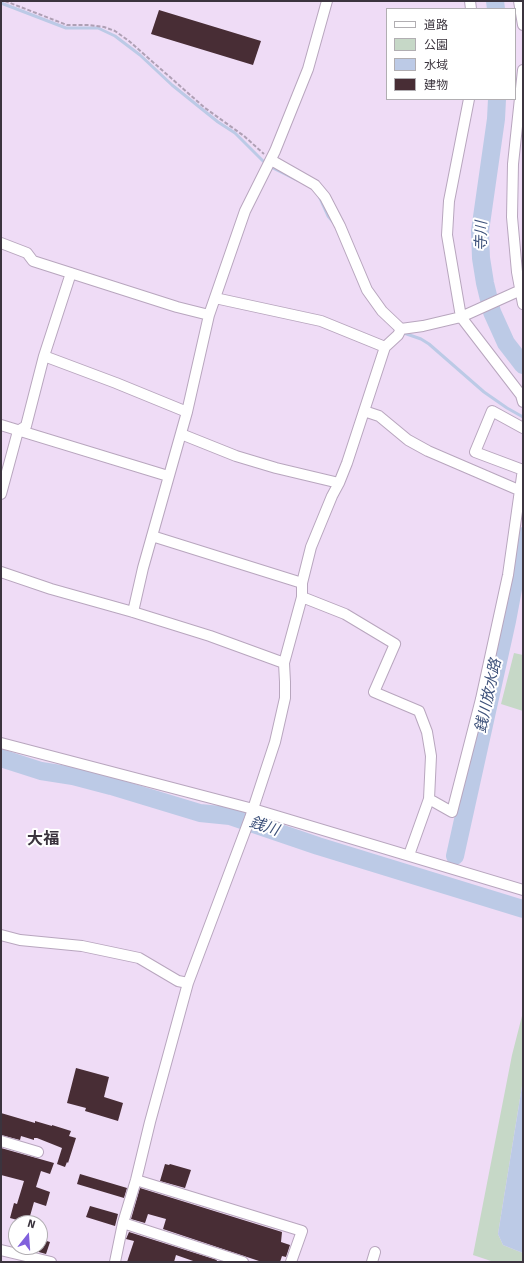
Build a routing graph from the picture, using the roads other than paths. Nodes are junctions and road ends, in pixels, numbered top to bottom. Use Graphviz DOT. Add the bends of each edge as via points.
graph roads {
  1 [pos="327,1"];
  2 [pos="519,1"];
  3 [pos="523,25"];
  4 [pos="523,70"];
  5 [pos="469,100"];
  6 [pos="269,162"];
  7 [pos="1,243"];
  8 [pos="71,273"];
  9 [pos="519,291"];
  10 [pos="216,298"];
  11 [pos="523,304"];
  12 [pos="209,316"];
  13 [pos="464,316"];
  14 [pos="399,332"];
  15 [pos="385,347"];
  16 [pos="44,356"];
  17 [pos="523,402"];
  18 [pos="364,411"];
  19 [pos="187,412"];
  20 [pos="1,425"];
  21 [pos="523,428"];
  22 [pos="18,431"];
  23 [pos="181,434"];
  24 [pos="523,470"];
  25 [pos="168,476"];
  26 [pos="339,483"];
  27 [pos="521,491"];
  28 [pos="1,494"];
  29 [pos="152,536"];
  30 [pos="1,572"];
  31 [pos="302,583"];
  32 [pos="302,597"];
  33 [pos="133,612"];
  34 [pos="284,663"];
  35 [pos="1,743"];
  36 [pos="429,799"];
  37 [pos="250,818"];
  38 [pos="409,855"];
  39 [pos="523,890"];
  40 [pos="1,935"];
  41 [pos="188,983"];
  42 [pos="1,1141"];
  43 [pos="38,1152"];
  44 [pos="136,1180"];
  45 [pos="123,1223"];
  46 [pos="1,1250"];
  47 [pos="375,1252"];
  48 [pos="51,1262"];
  49 [pos="115,1262"];
  50 [pos="243,1262"];
  51 [pos="291,1262"];
  52 [pos="372,1262"];
  1 -- 6 [label="street" via="308,69"];
  2 -- 3 [label="street"];
  4 -- 9 [label="street" via="513,164 512,217"];
  5 -- 13 [label="street" via="449,201 447,235"];
  6 -- 10 [label="street" via="245,211"];
  6 -- 14 [label="street" via="315,184 325,197 367,290"];
  7 -- 8 [label="street" via="27,253 33,261"];
  8 -- 12 [label="street"];
  8 -- 16 [label="street"];
  9 -- 11 [label="street"];
  9 -- 13 [label="street"];
  10 -- 12 [label="street"];
  10 -- 15 [label="street" via="321,321"];
  12 -- 19 [label="street"];
  13 -- 14 [label="street"];
  13 -- 17 [label="street"];
  14 -- 15 [label="street"];
  15 -- 18 [label="street"];
  16 -- 19 [label="street"];
  16 -- 22 [label="street" via="26,426"];
  18 -- 26 [label="street"];
  18 -- 27 [label="street" via="378,416 408,440 428,451"];
  19 -- 23 [label="street"];
  20 -- 22 [label="street"];
  21 -- 24 [label="street" via="492,411 475,452"];
  22 -- 25 [label="street"];
  22 -- 28 [label="street"];
  23 -- 25 [label="street"];
  23 -- 26 [label="street" via="236,456"];
  24 -- 27 [label="street"];
  25 -- 29 [label="street"];
  26 -- 31 [label="street" via="311,547"];
  27 -- 36 [label="street" via="508,575 481,699 452,812"];
  29 -- 31 [label="street"];
  29 -- 33 [label="street"];
  30 -- 33 [label="street" via="50,589"];
  31 -- 32 [label="street"];
  32 -- 34 [label="street"];
  32 -- 36 [label="street" via="345,614 395,644 374,692 419,711 427,732 431,756"];
  33 -- 34 [label="street"];
  34 -- 37 [label="street" via="284,698 275,742"];
  35 -- 37 [label="street"];
  36 -- 38 [label="street"];
  37 -- 38 [label="street"];
  37 -- 41 [label="street"];
  38 -- 39 [label="street"];
  40 -- 41 [label="street" via="20,940 82,946 139,958 178,981"];
  41 -- 44 [label="street"];
  42 -- 43 [label="street"];
  44 -- 45 [label="street"];
  44 -- 51 [label="street" via="302,1231"];
  45 -- 49 [label="street"];
  45 -- 50 [label="street"];
  46 -- 48 [label="street"];
  47 -- 52 [label="street"];
}
